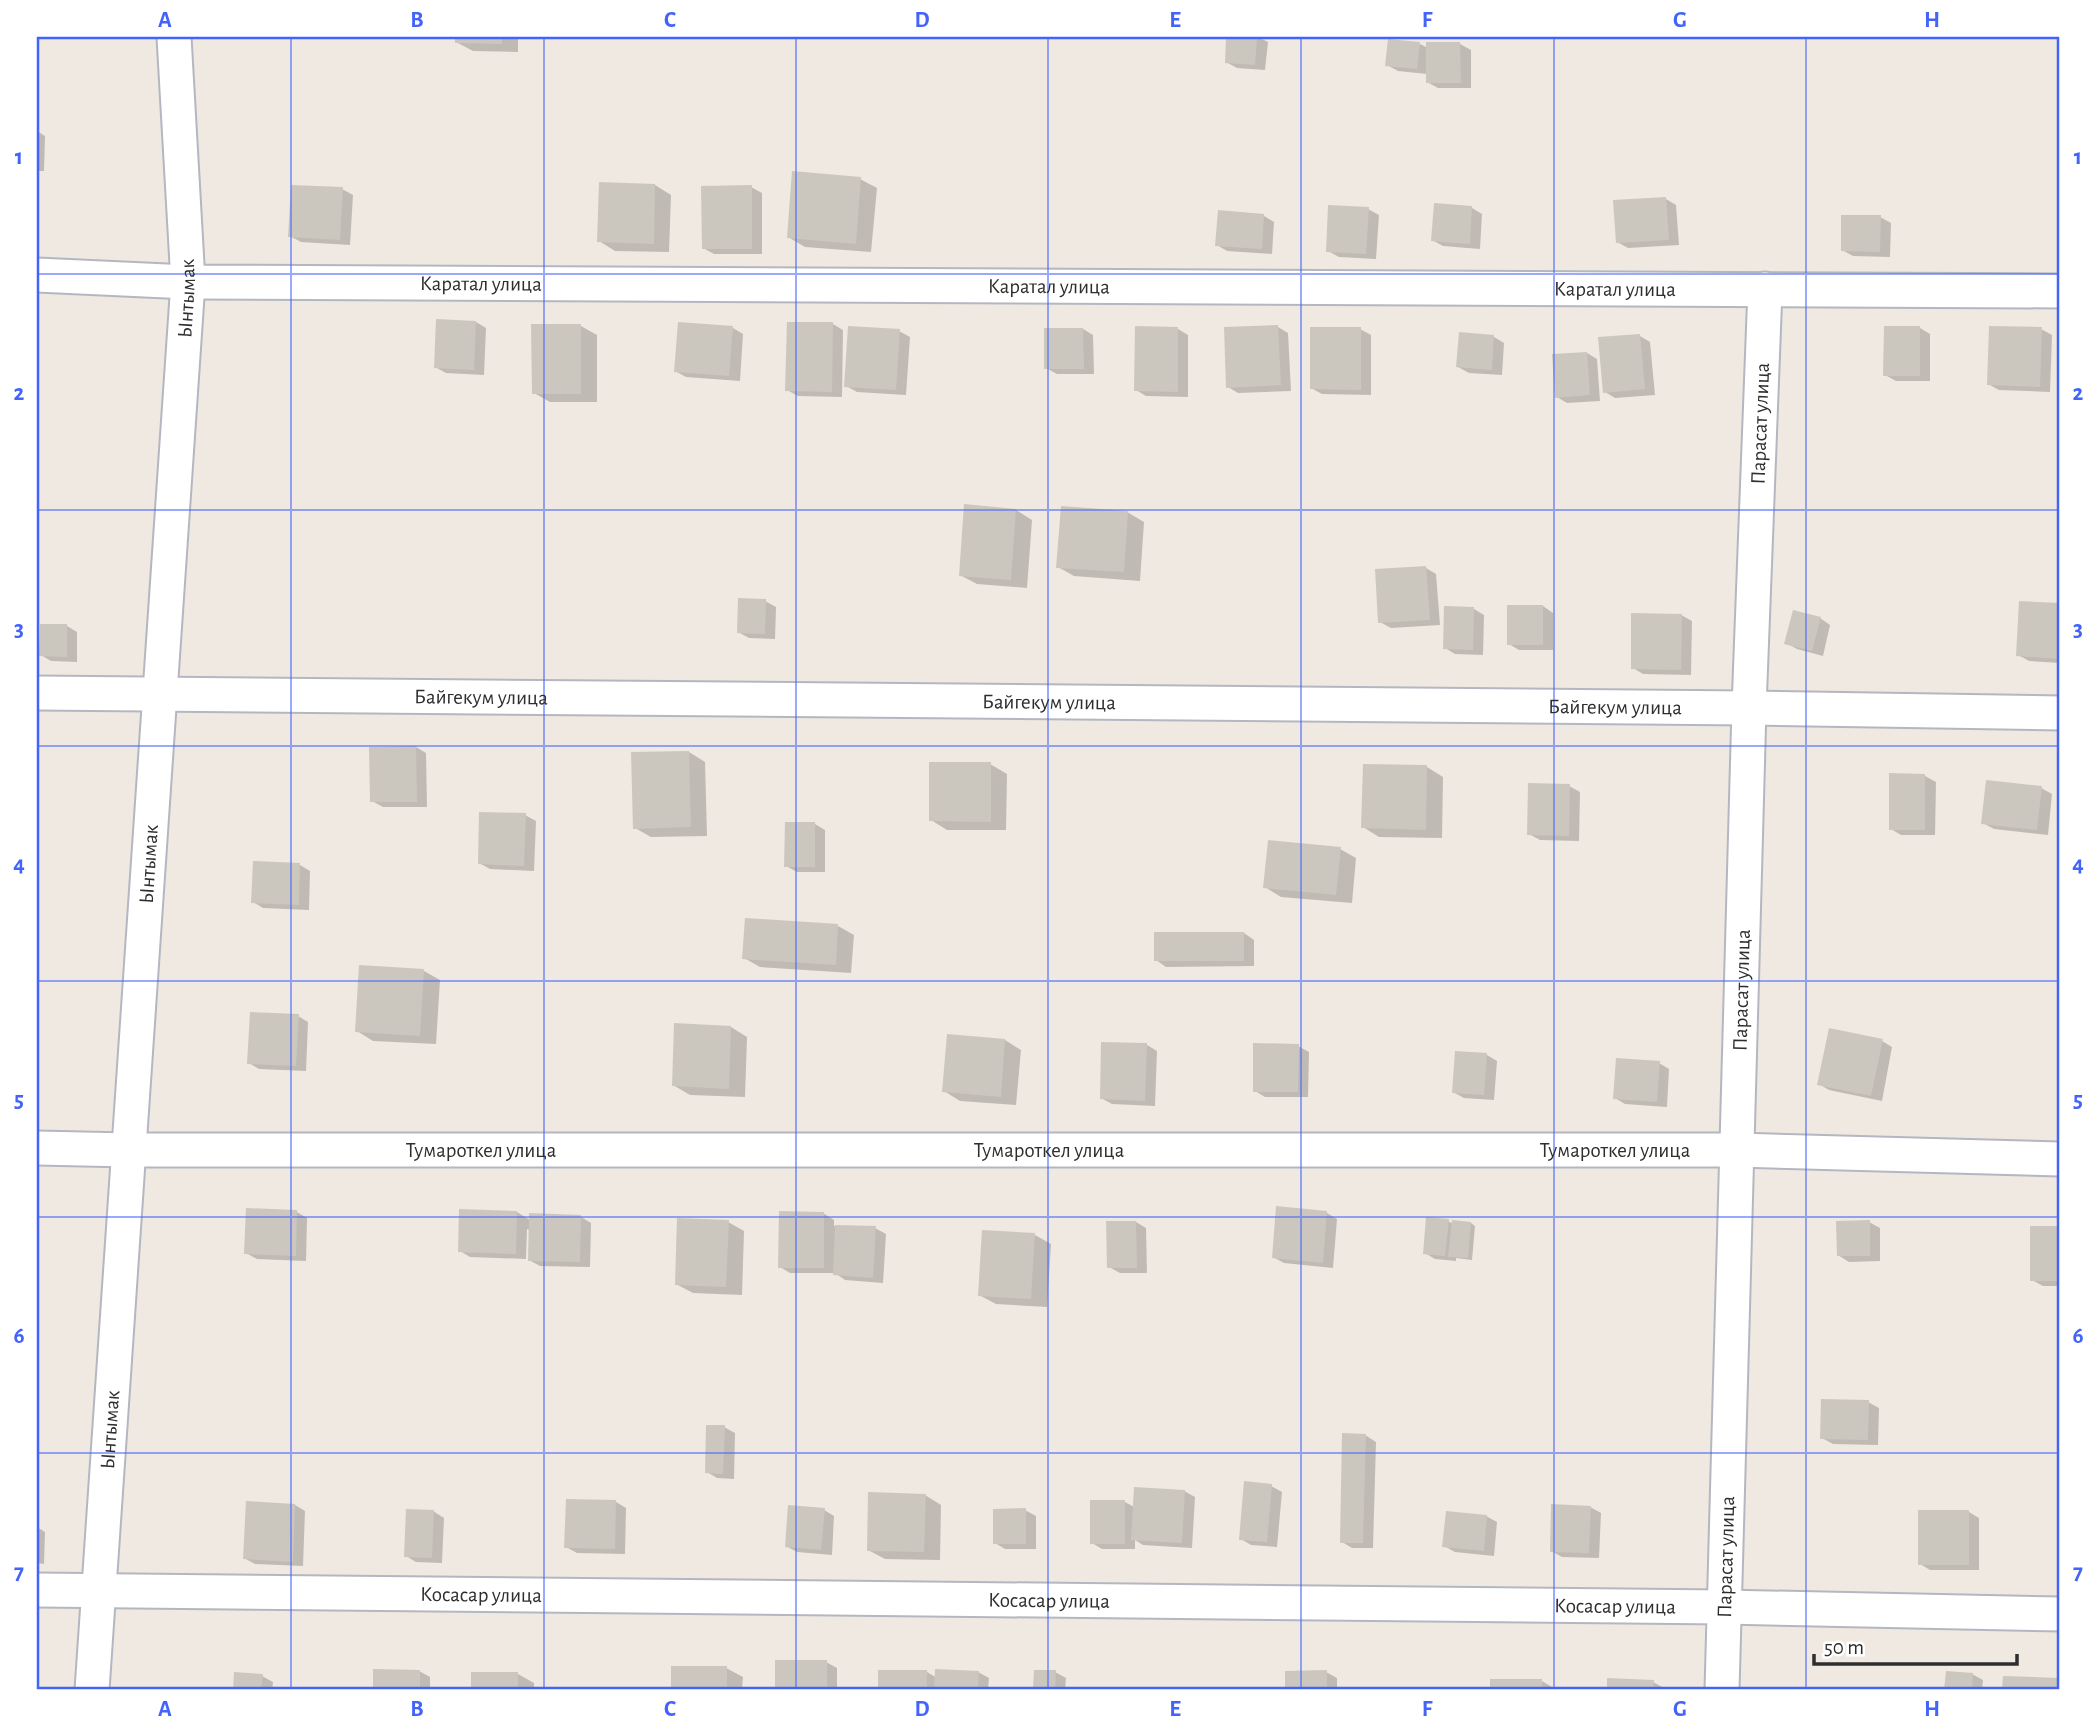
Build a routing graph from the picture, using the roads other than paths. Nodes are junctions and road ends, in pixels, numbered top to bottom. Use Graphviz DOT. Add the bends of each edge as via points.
graph roads {
  1 [pos="174,37"];
  2 [pos="37,275"];
  3 [pos="188,282"];
  4 [pos="1765,289"];
  5 [pos="2060,291"];
  6 [pos="37,693"];
  7 [pos="160,695"];
  8 [pos="1749,708"];
  9 [pos="2060,713"];
  10 [pos="37,1148"];
  11 [pos="129,1150"];
  12 [pos="1737,1150"];
  13 [pos="2060,1159"];
  14 [pos="37,1590"];
  15 [pos="99,1592"];
  16 [pos="1724,1608"];
  17 [pos="2060,1614"];
  18 [pos="92,1690"];
  19 [pos="1722,1690"];
  1 -- 3 [label="street, Ынтымак"];
  2 -- 3 [label="street, Каратал улица"];
  3 -- 4 [label="street, Каратал улица"];
  3 -- 7 [label="street, Ынтымак"];
  4 -- 5 [label="street, Каратал улица"];
  4 -- 8 [label="street, Парасат улица"];
  6 -- 7 [label="street, Байгекум улица"];
  7 -- 8 [label="street, Байгекум улица"];
  7 -- 11 [label="street, Ынтымак"];
  8 -- 9 [label="street, Байгекум улица"];
  8 -- 12 [label="street, Парасат улица"];
  10 -- 11 [label="street, Тумароткел улица"];
  11 -- 12 [label="street, Тумароткел улица"];
  11 -- 15 [label="street, Ынтымак"];
  12 -- 13 [label="street, Тумароткел улица"];
  12 -- 16 [label="street, Парасат улица"];
  14 -- 15 [label="street, Косасар улица"];
  15 -- 16 [label="street, Косасар улица"];
  15 -- 18 [label="street, Ынтымак"];
  16 -- 17 [label="street, Косасар улица"];
  16 -- 19 [label="street, Парасат улица"];
}
